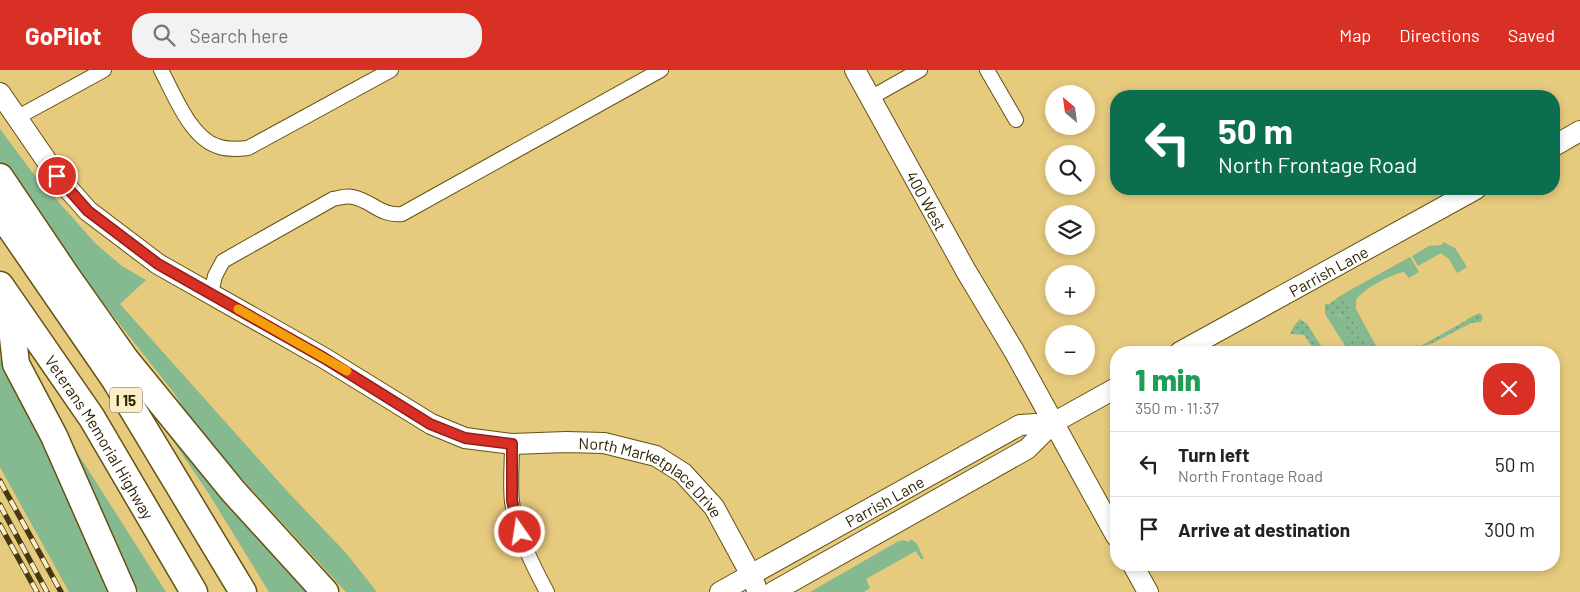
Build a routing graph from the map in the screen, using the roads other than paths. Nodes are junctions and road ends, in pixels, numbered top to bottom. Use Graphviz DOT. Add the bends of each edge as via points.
graph roads {
  1 [pos="104,70"];
  2 [pos="161,70"];
  3 [pos="391,70"];
  4 [pos="661,70"];
  5 [pos="855,70"];
  6 [pos="920,70"];
  7 [pos="987,70"];
  8 [pos="0,93"];
  9 [pos="870,98"];
  10 [pos="18,117"];
  11 [pos="1016,120"];
  12 [pos="1580,131"];
  13 [pos="1560,143"];
  14 [pos="0,178"];
  15 [pos="1465,195"];
  16 [pos="0,214"];
  17 [pos="4,292"];
  18 [pos="211,293"];
  19 [pos="1191,346"];
  20 [pos="1110,391"];
  21 [pos="1053,423"];
  22 [pos="512,444"];
  23 [pos="1110,525"];
  24 [pos="1136,571"];
  25 [pos="755,583"];
  26 [pos="123,592"];
  27 [pos="194,592"];
  28 [pos="243,592"];
  29 [pos="325,592"];
  30 [pos="547,592"];
  31 [pos="720,592"];
  32 [pos="772,592"];
  33 [pos="1148,592"];
  1 -- 10 [label="street"];
  2 -- 3 [label="street" via="194,130 217,146 232,150 248,148"];
  4 -- 18 [label="street" via="402,214 392,215 355,197 333,199 222,261"];
  5 -- 9 [label="street, 400 West"];
  6 -- 9 [label="street"];
  7 -- 11 [label="street"];
  8 -- 10 [label="street, North Marketplace Drive"];
  9 -- 21 [label="street, 400 West"];
  10 -- 18 [label="street, North Marketplace Drive" via="57,176 88,211 158,264"];
  12 -- 13 [label="street"];
  14 -- 29 [label="highway" via="126,360 233,491"];
  15 -- 19 [label="street, Parrish Lane"];
  16 -- 28 [label="highway, I 15" via="115,380"];
  17 -- 26 [label="highway" via="16,364 54,436"];
  17 -- 27 [label="highway, Veterans Memorial Highway / I 15" via="92,418"];
  18 -- 22 [label="street, North Marketplace Drive" via="430,424 465,438"];
  20 -- 21 [label="street, Parrish Lane"];
  21 -- 23 [label="street"];
  21 -- 25 [label="street, Parrish Lane" via="1020,425"];
  21 -- 32 [label="street, Parrish Lane" via="1028,448"];
  22 -- 25 [label="street, North Marketplace Drive" via="604,443 656,456 683,473 714,507"];
  22 -- 30 [label="street" via="512,501 520,532"];
  24 -- 33 [label="street"];
  25 -- 31 [label="street, Parrish Lane"];
}
